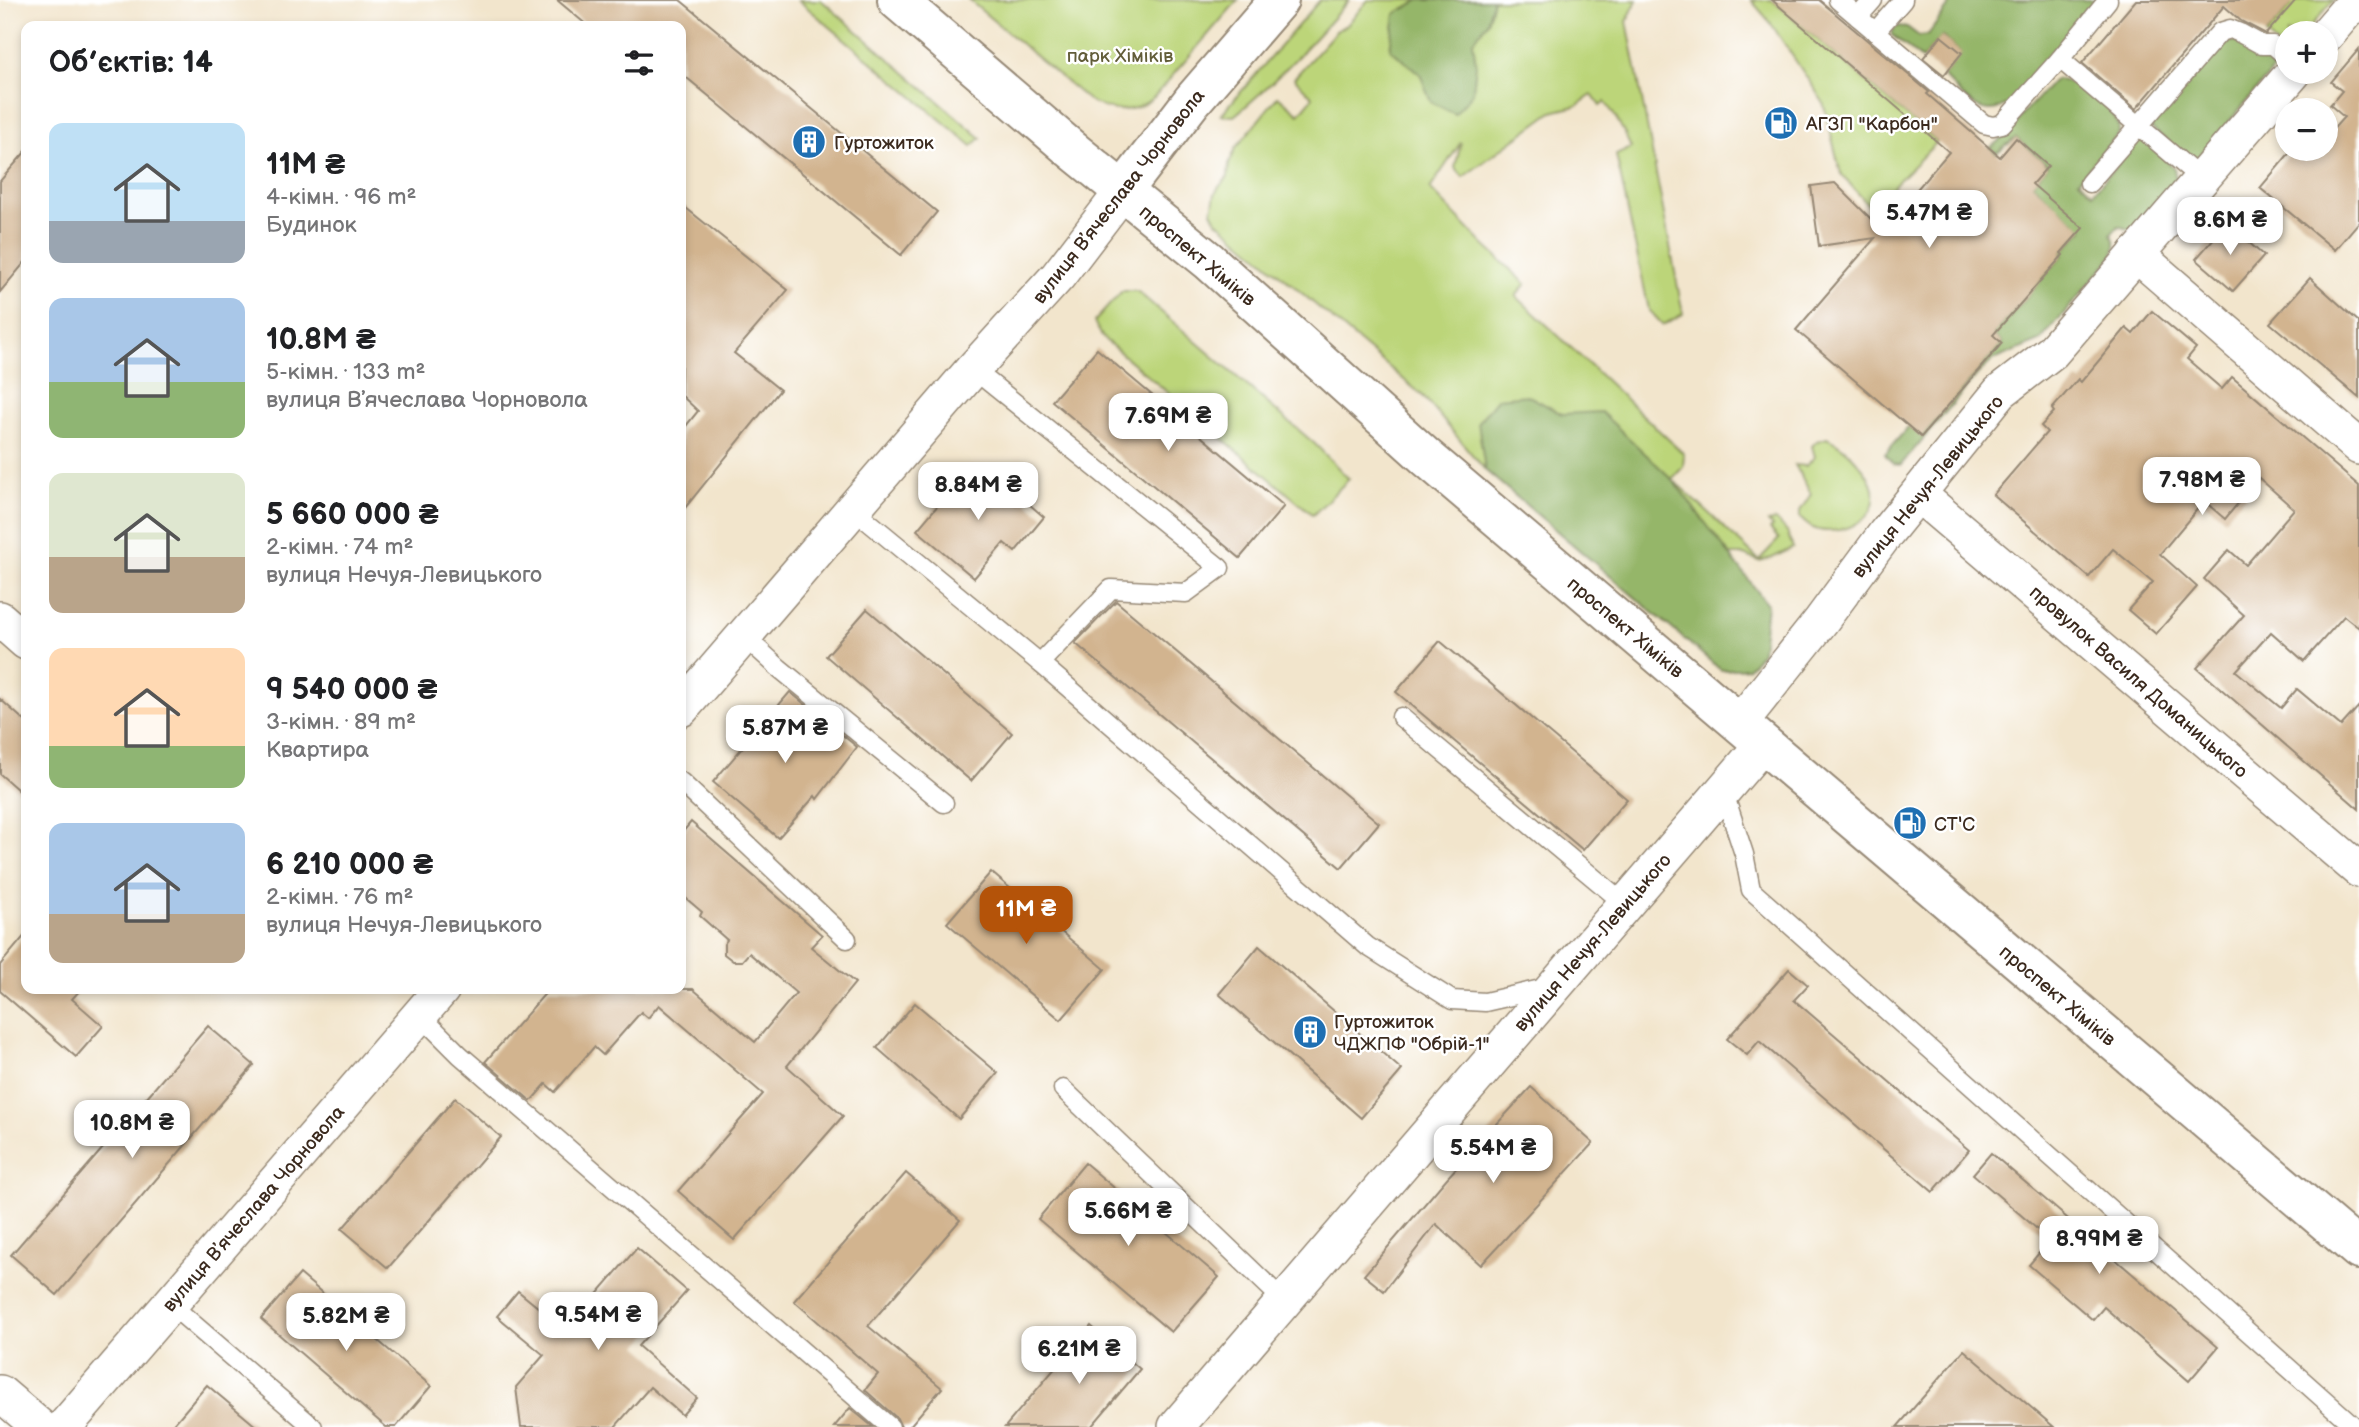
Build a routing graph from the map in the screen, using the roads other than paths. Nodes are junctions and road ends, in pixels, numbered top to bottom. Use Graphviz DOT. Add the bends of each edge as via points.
graph roads {
  1 [pos="897,0"];
  2 [pos="1279,0"];
  3 [pos="1873,0"];
  4 [pos="1903,0"];
  5 [pos="2108,0"];
  6 [pos="1840,1"];
  7 [pos="1858,17"];
  8 [pos="1875,32"];
  9 [pos="2275,47"];
  10 [pos="2060,59"];
  11 [pos="2284,84"];
  12 [pos="2139,125"];
  13 [pos="2202,179"];
  14 [pos="2089,183"];
  15 [pos="1123,191"];
  16 [pos="2136,254"];
  17 [pos="973,369"];
  18 [pos="2359,447"];
  19 [pos="1918,494"];
  20 [pos="853,509"];
  21 [pos="0,619"];
  22 [pos="744,636"];
  23 [pos="21,638"];
  24 [pos="1040,663"];
  25 [pos="686,703"];
  26 [pos="1401,717"];
  27 [pos="1751,734"];
  28 [pos="686,787"];
  29 [pos="1723,790"];
  30 [pos="944,803"];
  31 [pos="2359,870"];
  32 [pos="1625,904"];
  33 [pos="848,939"];
  34 [pos="1555,986"];
  35 [pos="428,998"];
  36 [pos="1063,1089"];
  37 [pos="2359,1250"];
  38 [pos="1284,1301"];
  39 [pos="170,1304"];
  40 [pos="0,1393"];
  41 [pos="40,1427"];
  42 [pos="64,1427"];
  43 [pos="313,1427"];
  44 [pos="890,1427"];
  45 [pos="1176,1427"];
  46 [pos="2355,1427"];
  1 -- 15 [label="main road, проспект Хіміків"];
  2 -- 15 [label="main road, вулиця Вʼячеслава Чорновола"];
  3 -- 7 [label="lane"];
  4 -- 8 [label="lane"];
  5 -- 10 [label="lane"];
  6 -- 7 [label="lane"];
  7 -- 8 [label="lane"];
  8 -- 10 [label="lane" via="1896,57 1984,124 1993,126 2002,124"];
  9 -- 12 [label="lane" via="2230,29 2220,32"];
  10 -- 12 [label="lane"];
  11 -- 13 [label="street, вулиця Нечуя-Левицького"];
  12 -- 13 [label="lane"];
  12 -- 14 [label="lane"];
  13 -- 16 [label="street, вулиця Нечуя-Левицького"];
  15 -- 17 [label="street, вулиця Вʼячеслава Чорновола" via="1058,276"];
  15 -- 27 [label="main road, проспект Хіміків"];
  16 -- 18 [label="street"];
  16 -- 19 [label="street, вулиця Нечуя-Левицького" via="2052,352 2000,393"];
  17 -- 20 [label="street, вулиця Вʼячеслава Чорновола"];
  17 -- 24 [label="lane" via="1220,568 1186,593 1111,589"];
  19 -- 27 [label="street, вулиця Нечуя-Левицького"];
  19 -- 31 [label="street, провулок Василя Доманицького"];
  20 -- 22 [label="street, вулиця Вʼячеслава Чорновола"];
  20 -- 24 [label="lane"];
  21 -- 23 [label="street"];
  22 -- 25 [label="street, вулиця Вʼячеслава Чорновола"];
  22 -- 30 [label="lane"];
  24 -- 34 [label="lane" via="1367,946 1452,1000 1485,1002"];
  26 -- 32 [label="lane"];
  27 -- 29 [label="street, вулиця Нечуя-Левицького"];
  27 -- 37 [label="main road, проспект Хіміків"];
  28 -- 33 [label="lane"];
  29 -- 32 [label="street, вулиця Нечуя-Левицького"];
  29 -- 46 [label="lane" via="1751,890"];
  32 -- 34 [label="street, вулиця Нечуя-Левицького"];
  34 -- 38 [label="street, вулиця Нечуя-Левицького"];
  35 -- 39 [label="street, вулиця Вʼячеслава Чорновола"];
  35 -- 44 [label="lane" via="460,1055"];
  36 -- 38 [label="lane"];
  38 -- 45 [label="street, вулиця Нечуя-Левицького"];
  39 -- 42 [label="street, вулиця Вʼячеслава Чорновола"];
  39 -- 43 [label="lane"];
  40 -- 41 [label="street"];
}
